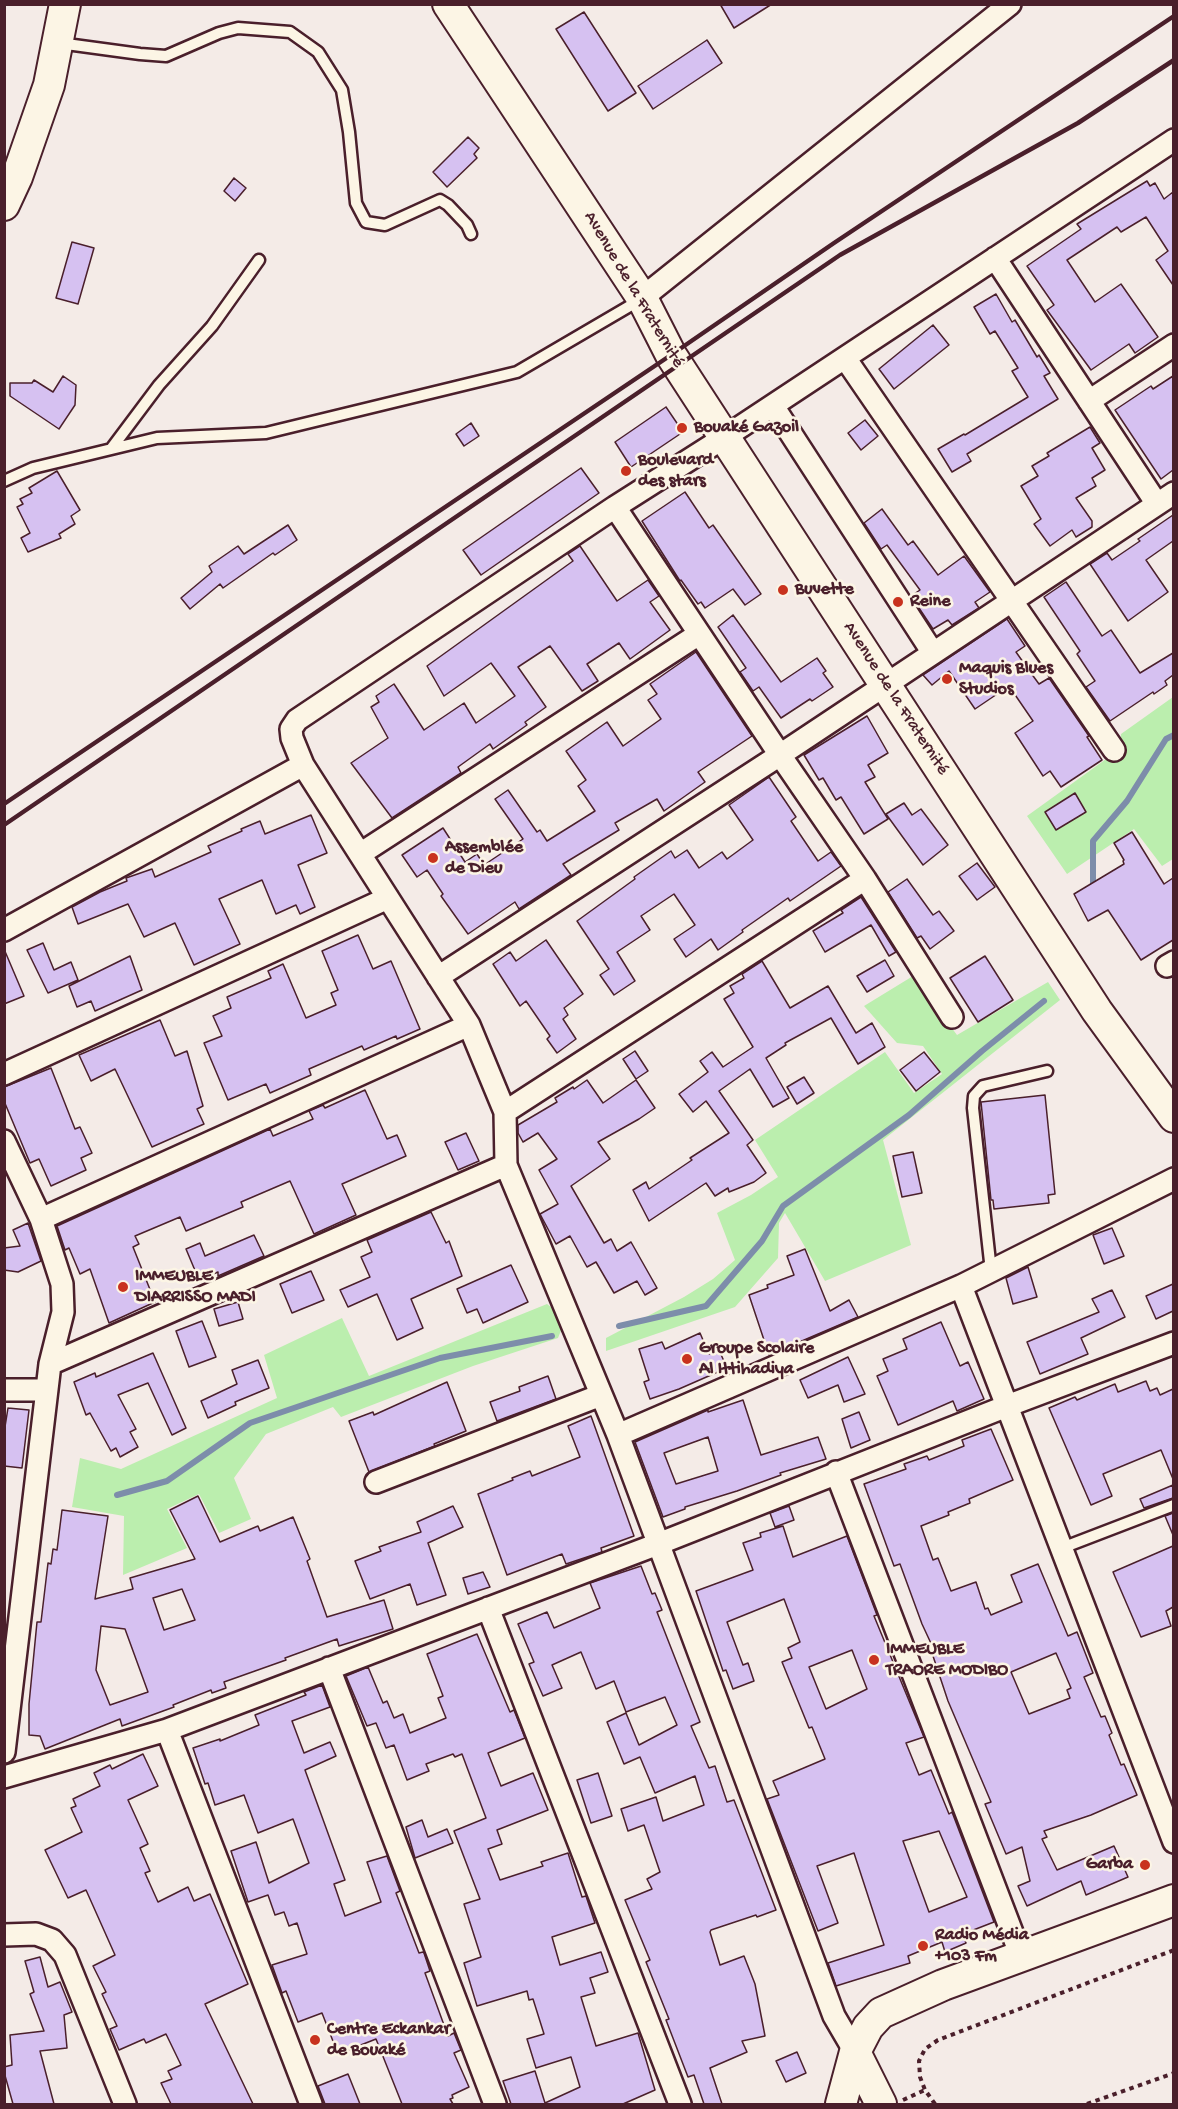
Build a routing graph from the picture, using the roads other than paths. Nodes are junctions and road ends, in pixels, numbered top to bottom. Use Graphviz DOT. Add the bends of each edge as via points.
graph roads {
  1 [pos="65,4"];
  2 [pos="448,4"];
  3 [pos="1010,4"];
  4 [pos="58,42"];
  5 [pos="1173,140"];
  6 [pos="4,205"];
  7 [pos="471,234"];
  8 [pos="995,258"];
  9 [pos="259,260"];
  10 [pos="642,298"];
  11 [pos="1173,345"];
  12 [pos="845,358"];
  13 [pos="1089,401"];
  14 [pos="773,406"];
  15 [pos="725,438"];
  16 [pos="111,450"];
  17 [pos="4,481"];
  18 [pos="1165,499"];
  19 [pos="615,507"];
  20 [pos="1011,601"];
  21 [pos="699,634"];
  22 [pos="933,653"];
  23 [pos="885,684"];
  24 [pos="1114,750"];
  25 [pos="780,755"];
  26 [pos="303,765"];
  27 [pos="360,854"];
  28 [pos="866,879"];
  29 [pos="388,898"];
  30 [pos="4,930"];
  31 [pos="438,977"];
  32 [pos="952,1017"];
  33 [pos="469,1025"];
  34 [pos="1047,1071"];
  35 [pos="4,1074"];
  36 [pos="505,1112"];
  37 [pos="1173,1116"];
  38 [pos="4,1141"];
  39 [pos="506,1165"];
  40 [pos="1173,1179"];
  41 [pos="41,1219"];
  42 [pos="991,1271"];
  43 [pos="961,1286"];
  44 [pos="1173,1343"];
  45 [pos="50,1365"];
  46 [pos="4,1389"];
  47 [pos="47,1390"];
  48 [pos="601,1395"];
  49 [pos="1007,1406"];
  50 [pos="618,1435"];
  51 [pos="837,1472"];
  52 [pos="376,1482"];
  53 [pos="1173,1505"];
  54 [pos="658,1544"];
  55 [pos="1062,1548"];
  56 [pos="489,1608"];
  57 [pos="329,1668"];
  58 [pos="167,1730"];
  59 [pos="4,1752"];
  60 [pos="4,1777"];
  61 [pos="1173,1842"];
  62 [pos="1173,1900"];
  63 [pos="4,1935"];
  64 [pos="1021,1956"];
  65 [pos="855,2052"];
  66 [pos="125,2104"];
  67 [pos="311,2104"];
  68 [pos="495,2104"];
  69 [pos="680,2104"];
  70 [pos="841,2104"];
  71 [pos="889,2104"];
  1 -- 4 [label="main road"];
  2 -- 10 [label="main road, Avenue de la Fraternité"];
  3 -- 10 [label="street"];
  4 -- 6 [label="main road" via="49,85"];
  4 -- 7 [label="lane" via="166,56 238,28 290,32 318,52 342,90 356,203 366,222 385,225 440,200 467,225"];
  5 -- 8 [label="street"];
  8 -- 12 [label="street"];
  8 -- 13 [label="street"];
  9 -- 16 [label="lane" via="212,326 159,385"];
  10 -- 15 [label="main road, Avenue de la Fraternité" via="671,355"];
  10 -- 16 [label="lane" via="517,372 266,433 158,438"];
  11 -- 13 [label="street"];
  12 -- 14 [label="street"];
  12 -- 20 [label="street"];
  13 -- 18 [label="street"];
  14 -- 15 [label="street"];
  14 -- 22 [label="street"];
  15 -- 19 [label="street"];
  15 -- 23 [label="main road, Avenue de la Fraternité"];
  16 -- 17 [label="lane" via="33,468"];
  18 -- 20 [label="street"];
  19 -- 21 [label="street"];
  19 -- 26 [label="street" via="297,720 291,729 292,738"];
  20 -- 22 [label="street"];
  20 -- 24 [label="street"];
  21 -- 25 [label="street"];
  21 -- 27 [label="street"];
  22 -- 23 [label="street"];
  23 -- 25 [label="street"];
  23 -- 37 [label="main road, Avenue de la Fraternité" via="1097,1011"];
  25 -- 28 [label="street"];
  25 -- 31 [label="street"];
  26 -- 27 [label="street"];
  26 -- 30 [label="street"];
  27 -- 29 [label="street"];
  28 -- 32 [label="street"];
  28 -- 36 [label="street"];
  29 -- 31 [label="street"];
  29 -- 35 [label="street"];
  31 -- 33 [label="street"];
  33 -- 36 [label="street"];
  33 -- 41 [label="street"];
  34 -- 42 [label="lane" via="983,1086 974,1096"];
  36 -- 39 [label="street"];
  38 -- 41 [label="street"];
  39 -- 45 [label="street"];
  39 -- 48 [label="street"];
  40 -- 42 [label="street"];
  41 -- 45 [label="street" via="62,1284 63,1312"];
  42 -- 43 [label="street"];
  43 -- 49 [label="street"];
  43 -- 50 [label="street"];
  44 -- 49 [label="street"];
  45 -- 47 [label="street"];
  46 -- 47 [label="street"];
  47 -- 59 [label="street"];
  48 -- 50 [label="street"];
  48 -- 52 [label="street"];
  49 -- 51 [label="street"];
  49 -- 55 [label="street"];
  50 -- 54 [label="street"];
  51 -- 54 [label="street"];
  51 -- 64 [label="street"];
  53 -- 55 [label="lane"];
  54 -- 56 [label="street"];
  54 -- 65 [label="street" via="834,2016"];
  55 -- 61 [label="street"];
  56 -- 57 [label="street"];
  56 -- 69 [label="street"];
  57 -- 58 [label="street"];
  57 -- 68 [label="street"];
  58 -- 60 [label="street"];
  58 -- 67 [label="street"];
  62 -- 64 [label="main road"];
  63 -- 66 [label="street" via="36,1934 52,1940 65,1955"];
  64 -- 65 [label="main road" via="881,2013 868,2027"];
  65 -- 70 [label="main road"];
  65 -- 71 [label="main road"];
}
